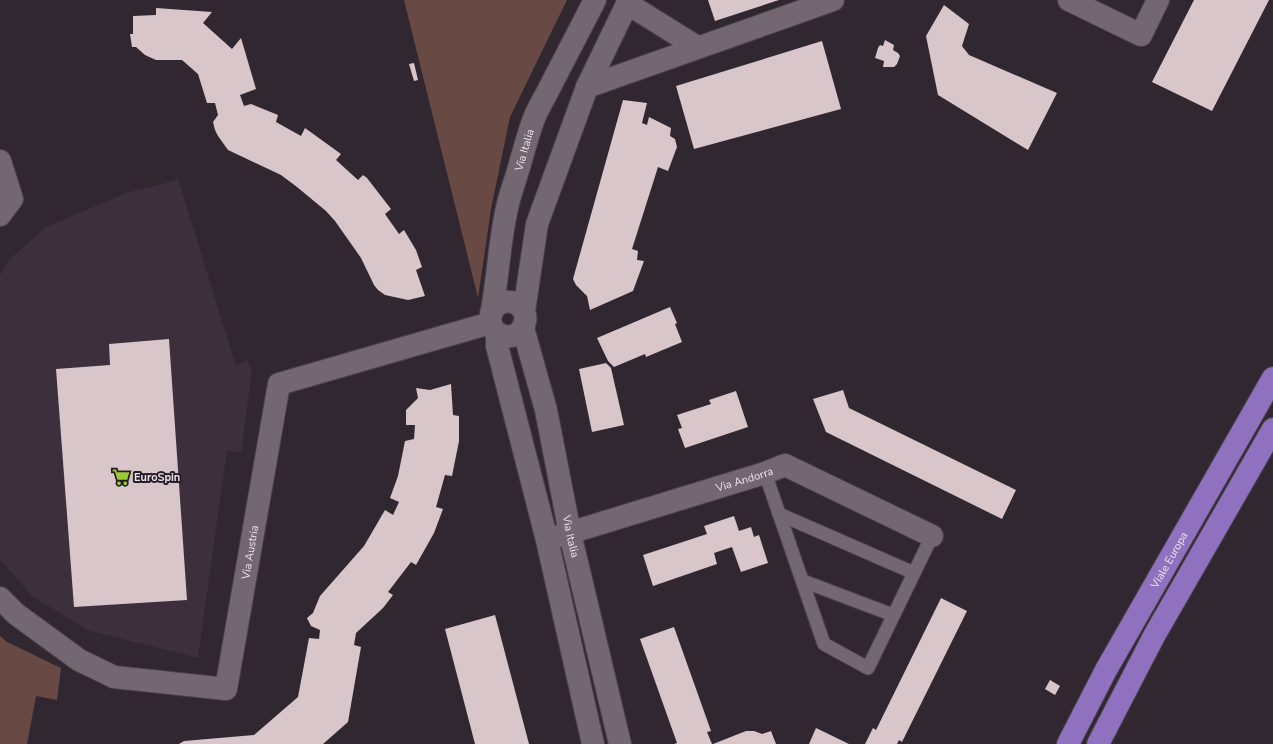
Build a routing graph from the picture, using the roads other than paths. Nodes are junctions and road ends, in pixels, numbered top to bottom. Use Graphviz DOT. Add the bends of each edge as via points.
graph roads {
  1 [pos="595,0"];
  2 [pos="833,0"];
  3 [pos="1069,0"];
  4 [pos="1158,0"];
  5 [pos="628,2"];
  6 [pos="697,47"];
  7 [pos="587,87"];
  8 [pos="0,161"];
  9 [pos="0,215"];
  10 [pos="523,320"];
  11 [pos="493,324"];
  12 [pos="1273,378"];
  13 [pos="1273,429"];
  14 [pos="765,473"];
  15 [pos="779,514"];
  16 [pos="570,533"];
  17 [pos="932,536"];
  18 [pos="547,540"];
  19 [pos="914,573"];
  20 [pos="803,581"];
  21 [pos="0,598"];
  22 [pos="893,615"];
  23 [pos="593,744"];
  24 [pos="620,744"];
  25 [pos="1068,744"];
  26 [pos="1098,744"];
  1 -- 11 [label="street, Via Italia" via="533,120 507,208"];
  2 -- 6 [label="street"];
  3 -- 4 [label="street" via="1141,35"];
  5 -- 6 [label="street"];
  5 -- 7 [label="street, Via Italia"];
  6 -- 7 [label="street"];
  7 -- 10 [label="street, Via Italia" via="537,224"];
  8 -- 9 [label="street" via="12,199"];
  10 -- 11 [label="street" via="514,336 502,336"];
  10 -- 11 [label="street" via="520,306 504,302 498,304"];
  10 -- 16 [label="street, Via Italia" via="546,410"];
  11 -- 18 [label="street, Via Italia"];
  11 -- 21 [label="street, Via Austria" via="280,384 226,688 114,677 79,660 16,614"];
  12 -- 25 [label="main road, Viale Europa" via="1106,670"];
  13 -- 26 [label="main road" via="1154,636"];
  14 -- 15 [label="lane"];
  14 -- 16 [label="street, Via Andorra"];
  14 -- 17 [label="street, Via Andorra" via="785,465"];
  15 -- 19 [label="lane"];
  15 -- 20 [label="lane"];
  16 -- 18 [label="street, Via Andorra"];
  16 -- 24 [label="street, Via Italia"];
  17 -- 19 [label="lane"];
  18 -- 23 [label="street, Via Italia"];
  19 -- 22 [label="lane"];
  20 -- 22 [label="lane"];
  20 -- 22 [label="lane" via="824,644 868,668"];
}
